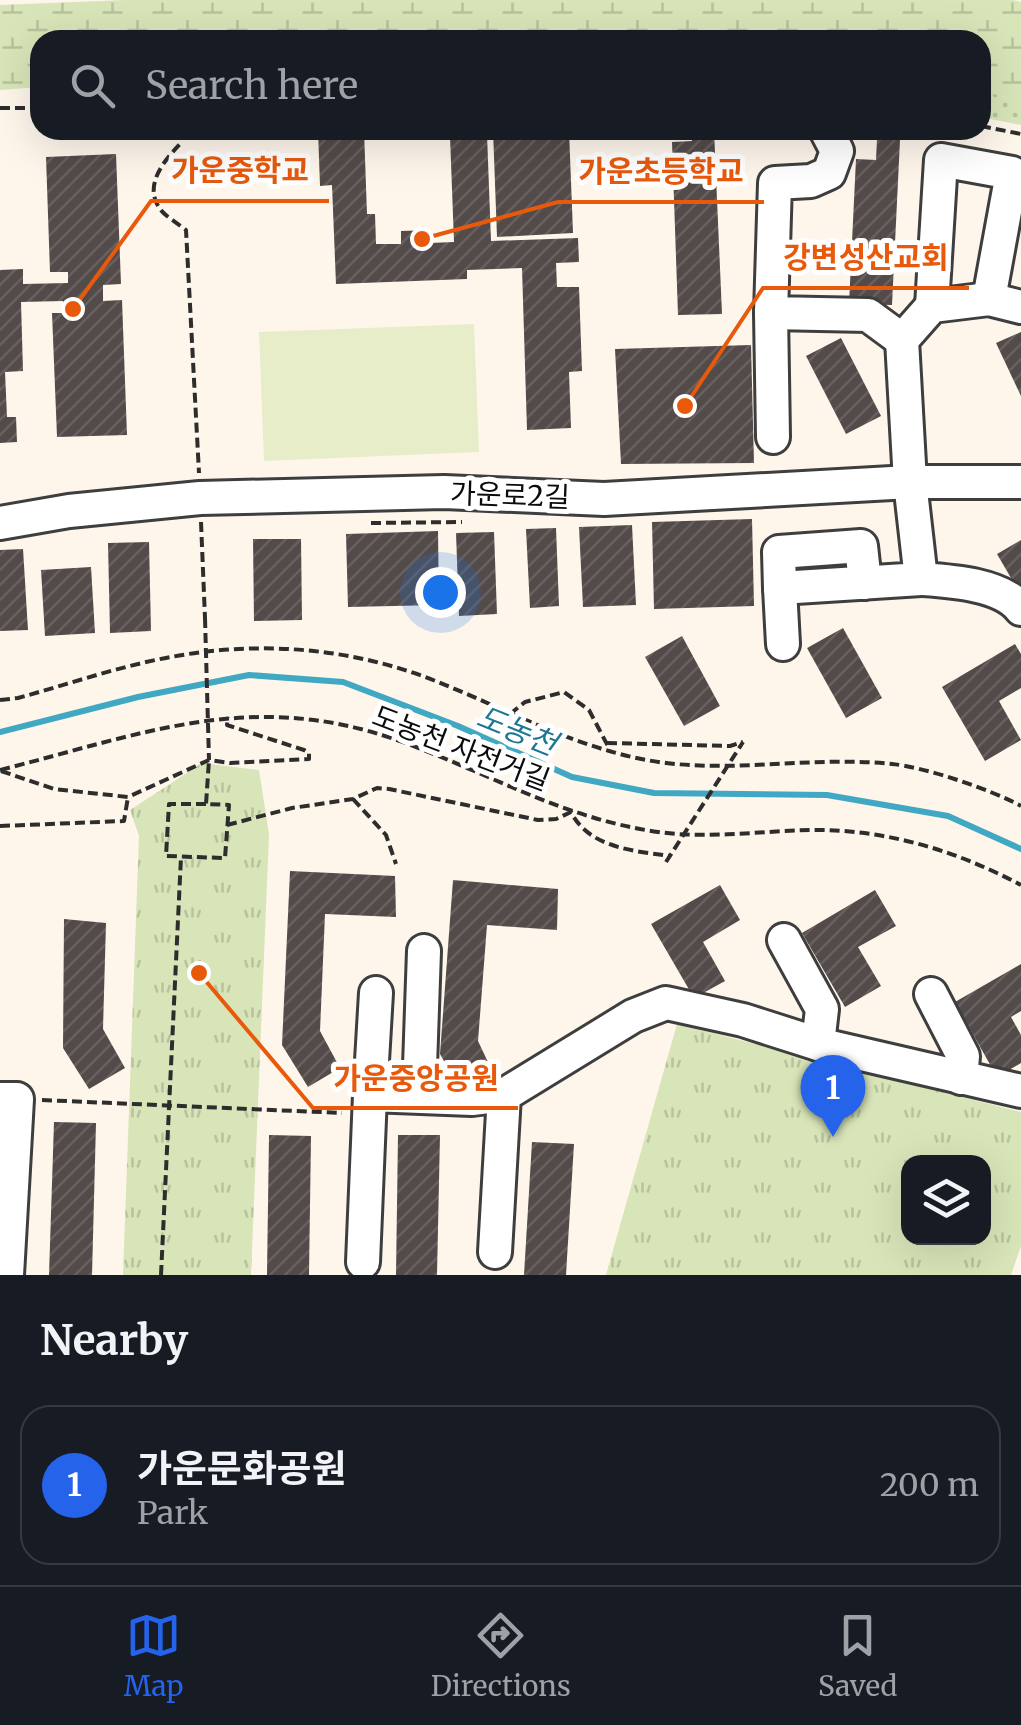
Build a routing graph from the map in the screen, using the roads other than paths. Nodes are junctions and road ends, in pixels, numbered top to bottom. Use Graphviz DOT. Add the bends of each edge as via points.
graph roads {
  1 [pos="831,140"];
  2 [pos="1005,303"];
  3 [pos="932,306"];
  4 [pos="771,314"];
  5 [pos="902,340"];
  6 [pos="773,437"];
  7 [pos="910,482"];
  8 [pos="1021,482"];
  9 [pos="0,523"];
  10 [pos="921,579"];
  11 [pos="1021,609"];
  12 [pos="783,644"];
  13 [pos="784,940"];
  14 [pos="424,950"];
  15 [pos="376,993"];
  16 [pos="931,994"];
  17 [pos="818,1044"];
  18 [pos="961,1078"];
  19 [pos="1021,1091"];
  20 [pos="418,1095"];
  21 [pos="504,1095"];
  22 [pos="8,1099"];
  23 [pos="370,1105"];
  24 [pos="495,1252"];
  25 [pos="363,1262"];
  26 [pos="7,1275"];
  1 -- 4 [label="street" via="837,152 829,173 775,183"];
  2 -- 3 [label="street"];
  2 -- 3 [label="street" via="1012,173 941,160"];
  3 -- 5 [label="street"];
  4 -- 5 [label="street" via="868,315"];
  4 -- 6 [label="street"];
  5 -- 7 [label="street"];
  7 -- 8 [label="street, 가운로2길"];
  7 -- 9 [label="street, 가운로2길" via="604,499 444,492 200,498"];
  7 -- 10 [label="street"];
  10 -- 11 [label="street" via="968,583"];
  10 -- 12 [label="street" via="780,588"];
  13 -- 17 [label="street" via="822,1010"];
  14 -- 20 [label="street"];
  15 -- 23 [label="street"];
  16 -- 18 [label="street" via="963,1056"];
  17 -- 18 [label="street"];
  17 -- 21 [label="street" via="666,1003"];
  18 -- 19 [label="street"];
  20 -- 21 [label="street"];
  20 -- 23 [label="street"];
  21 -- 24 [label="street"];
  22 -- 26 [label="street"];
  23 -- 25 [label="street"];
}
